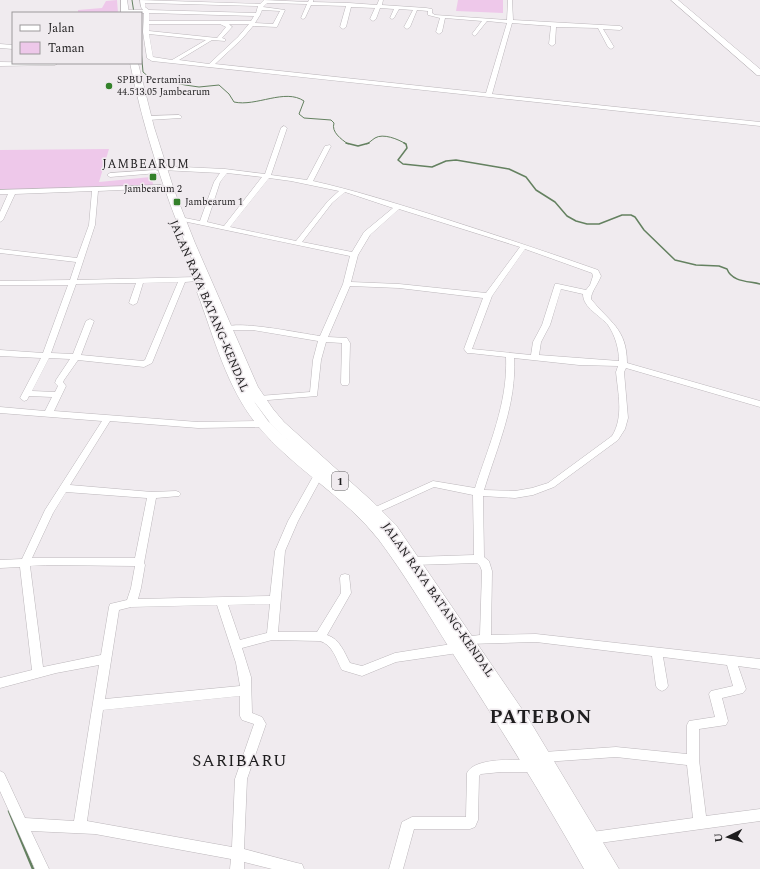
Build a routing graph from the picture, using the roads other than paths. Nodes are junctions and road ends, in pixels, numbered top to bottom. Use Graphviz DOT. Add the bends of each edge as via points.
graph roads {
  1 [pos="118,0"];
  2 [pos="124,0"];
  3 [pos="142,0"];
  4 [pos="510,0"];
  5 [pos="674,0"];
  6 [pos="152,1"];
  7 [pos="310,1"];
  8 [pos="223,2"];
  9 [pos="286,2"];
  10 [pos="336,2"];
  11 [pos="198,3"];
  12 [pos="352,3"];
  13 [pos="380,3"];
  14 [pos="260,7"];
  15 [pos="398,7"];
  16 [pos="416,8"];
  17 [pos="150,11"];
  18 [pos="126,12"];
  19 [pos="188,13"];
  20 [pos="217,14"];
  21 [pos="258,15"];
  22 [pos="443,17"];
  23 [pos="303,18"];
  24 [pos="392,18"];
  25 [pos="373,19"];
  26 [pos="485,20"];
  27 [pos="147,22"];
  28 [pos="181,22"];
  29 [pos="510,22"];
  30 [pos="211,23"];
  31 [pos="190,24"];
  32 [pos="253,24"];
  33 [pos="554,25"];
  34 [pos="227,27"];
  35 [pos="343,27"];
  36 [pos="407,27"];
  37 [pos="600,27"];
  38 [pos="620,28"];
  39 [pos="146,32"];
  40 [pos="439,32"];
  41 [pos="475,34"];
  42 [pos="181,35"];
  43 [pos="211,39"];
  44 [pos="219,40"];
  45 [pos="235,41"];
  46 [pos="552,44"];
  47 [pos="0,46"];
  48 [pos="12,47"];
  49 [pos="611,47"];
  50 [pos="146,51"];
  51 [pos="172,62"];
  52 [pos="0,64"];
  53 [pos="12,64"];
  54 [pos="128,64"];
  55 [pos="134,64"];
  56 [pos="210,66"];
  57 [pos="760,73"];
  58 [pos="489,94"];
  59 [pos="179,117"];
  60 [pos="148,118"];
  61 [pos="760,124"];
  62 [pos="284,128"];
  63 [pos="328,146"];
  64 [pos="159,170"];
  65 [pos="225,170"];
  66 [pos="110,175"];
  67 [pos="267,176"];
  68 [pos="309,182"];
  69 [pos="161,188"];
  70 [pos="95,190"];
  71 [pos="344,190"];
  72 [pos="0,192"];
  73 [pos="12,192"];
  74 [pos="400,206"];
  75 [pos="180,219"];
  76 [pos="0,220"];
  77 [pos="203,223"];
  78 [pos="226,228"];
  79 [pos="297,244"];
  80 [pos="524,246"];
  81 [pos="0,251"];
  82 [pos="354,256"];
  83 [pos="80,260"];
  84 [pos="196,271"];
  85 [pos="182,280"];
  86 [pos="140,281"];
  87 [pos="72,282"];
  88 [pos="0,283"];
  89 [pos="347,284"];
  90 [pos="589,293"];
  91 [pos="488,296"];
  92 [pos="133,302"];
  93 [pos="90,321"];
  94 [pos="228,328"];
  95 [pos="323,338"];
  96 [pos="0,353"];
  97 [pos="46,355"];
  98 [pos="510,355"];
  99 [pos="76,357"];
  100 [pos="535,358"];
  101 [pos="623,364"];
  102 [pos="345,383"];
  103 [pos="58,395"];
  104 [pos="259,399"];
  105 [pos="760,404"];
  106 [pos="0,410"];
  107 [pos="48,414"];
  108 [pos="108,418"];
  109 [pos="263,424"];
  110 [pos="318,475"];
  111 [pos="63,488"];
  112 [pos="478,492"];
  113 [pos="176,494"];
  114 [pos="152,495"];
  115 [pos="374,511"];
  116 [pos="479,559"];
  117 [pos="414,561"];
  118 [pos="25,562"];
  119 [pos="139,563"];
  120 [pos="0,564"];
  121 [pos="345,578"];
  122 [pos="276,600"];
  123 [pos="221,601"];
  124 [pos="132,603"];
  125 [pos="272,636"];
  126 [pos="320,638"];
  127 [pos="485,640"];
  128 [pos="463,644"];
  129 [pos="236,645"];
  130 [pos="657,652"];
  131 [pos="105,659"];
  132 [pos="731,661"];
  133 [pos="760,664"];
  134 [pos="38,672"];
  135 [pos="0,683"];
  136 [pos="662,686"];
  137 [pos="246,690"];
  138 [pos="98,705"];
  139 [pos="693,760"];
  140 [pos="539,762"];
  141 [pos="0,776"];
  142 [pos="760,815"];
  143 [pos="21,824"];
  144 [pos="700,824"];
  145 [pos="80,827"];
  146 [pos="592,838"];
  147 [pos="238,854"];
  148 [pos="42,869"];
  149 [pos="237,869"];
  150 [pos="297,869"];
  151 [pos="396,869"];
  152 [pos="594,869"];
  153 [pos="609,869"];
  1 -- 18 [label="highway"];
  2 -- 18 [label="highway"];
  3 -- 6 [label="street"];
  3 -- 17 [label="street" via="143,7"];
  4 -- 29 [label="street"];
  5 -- 57 [label="highway"];
  6 -- 11 [label="street"];
  6 -- 17 [label="street"];
  7 -- 9 [label="street"];
  7 -- 10 [label="street"];
  7 -- 23 [label="street"];
  8 -- 11 [label="street"];
  8 -- 14 [label="street"];
  8 -- 20 [label="street"];
  9 -- 14 [label="street" via="264,1"];
  10 -- 12 [label="street"];
  11 -- 19 [label="street"];
  12 -- 13 [label="street"];
  12 -- 35 [label="street"];
  13 -- 15 [label="street"];
  13 -- 25 [label="street"];
  14 -- 21 [label="street"];
  14 -- 32 [label="street" via="283,10 275,26"];
  15 -- 16 [label="street"];
  15 -- 24 [label="street"];
  16 -- 22 [label="street" via="428,9 431,11 430,14"];
  16 -- 36 [label="street"];
  17 -- 18 [label="street"];
  17 -- 19 [label="street"];
  17 -- 27 [label="street"];
  19 -- 20 [label="street"];
  19 -- 28 [label="street"];
  20 -- 21 [label="street"];
  20 -- 30 [label="street"];
  21 -- 32 [label="street"];
  22 -- 26 [label="street"];
  22 -- 40 [label="street"];
  26 -- 29 [label="street"];
  26 -- 41 [label="street"];
  27 -- 28 [label="street"];
  27 -- 39 [label="street"];
  28 -- 31 [label="street"];
  29 -- 33 [label="street"];
  29 -- 58 [label="street"];
  30 -- 31 [label="street"];
  30 -- 34 [label="street"];
  31 -- 34 [label="street"];
  31 -- 42 [label="street"];
  32 -- 34 [label="street" via="235,22"];
  32 -- 45 [label="street"];
  33 -- 37 [label="street"];
  33 -- 46 [label="street"];
  34 -- 44 [label="street"];
  37 -- 38 [label="street"];
  37 -- 49 [label="street"];
  39 -- 42 [label="street"];
  39 -- 50 [label="street"];
  42 -- 43 [label="street"];
  43 -- 44 [label="street"];
  43 -- 51 [label="street"];
  44 -- 45 [label="street"];
  45 -- 56 [label="street"];
  47 -- 48 [label="street"];
  50 -- 51 [label="street" via="150,59"];
  51 -- 56 [label="street"];
  52 -- 53 [label="street"];
  54 -- 64 [label="highway, JALAN RAYA BATANG-KENDAL / 1" via="148,144"];
  55 -- 60 [label="highway, JALAN RAYA BATANG-KENDAL / 1"];
  56 -- 58 [label="street"];
  58 -- 61 [label="street"];
  59 -- 60 [label="street"];
  60 -- 64 [label="highway, JALAN RAYA BATANG-KENDAL / 1"];
  62 -- 67 [label="street"];
  63 -- 68 [label="street"];
  64 -- 65 [label="street"];
  64 -- 66 [label="street"];
  64 -- 69 [label="highway, JALAN RAYA BATANG-KENDAL / 1"];
  64 -- 75 [label="highway, JALAN RAYA BATANG-KENDAL / 1"];
  65 -- 67 [label="street"];
  65 -- 77 [label="street" via="217,182"];
  67 -- 68 [label="street"];
  67 -- 78 [label="street"];
  68 -- 71 [label="street"];
  69 -- 70 [label="street"];
  69 -- 84 [label="highway, JALAN RAYA BATANG-KENDAL / 1" via="177,234"];
  70 -- 73 [label="street"];
  70 -- 83 [label="street" via="92,224"];
  71 -- 74 [label="street"];
  71 -- 79 [label="street" via="330,202"];
  72 -- 73 [label="street"];
  73 -- 76 [label="street"];
  74 -- 80 [label="street"];
  74 -- 82 [label="street" via="367,234"];
  75 -- 77 [label="street"];
  75 -- 84 [label="highway, JALAN RAYA BATANG-KENDAL / 1"];
  77 -- 78 [label="street"];
  78 -- 79 [label="street"];
  79 -- 82 [label="street"];
  80 -- 90 [label="street" via="594,271 597,276"];
  80 -- 91 [label="street"];
  81 -- 83 [label="street"];
  82 -- 89 [label="street"];
  83 -- 87 [label="street"];
  84 -- 85 [label="street"];
  84 -- 94 [label="highway, JALAN RAYA BATANG-KENDAL / 1"];
  84 -- 109 [label="highway, JALAN RAYA BATANG-KENDAL / 1" via="236,377"];
  85 -- 86 [label="street"];
  85 -- 99 [label="street" via="149,361 144,364"];
  86 -- 87 [label="street"];
  86 -- 92 [label="street"];
  87 -- 88 [label="street"];
  87 -- 97 [label="street"];
  89 -- 91 [label="street" via="399,286"];
  89 -- 95 [label="street"];
  90 -- 100 [label="street" via="558,286 546,325 537,342"];
  90 -- 101 [label="street" via="587,299 611,324 619,338"];
  91 -- 98 [label="street" via="468,349 472,352"];
  93 -- 99 [label="street"];
  94 -- 95 [label="street" via="253,328"];
  94 -- 104 [label="highway, JALAN RAYA BATANG-KENDAL / 1" via="246,375"];
  95 -- 102 [label="street" via="345,341"];
  95 -- 104 [label="street" via="317,360 313,395"];
  96 -- 97 [label="street"];
  97 -- 99 [label="street"];
  97 -- 103 [label="street" via="25,396"];
  98 -- 100 [label="street"];
  98 -- 112 [label="street" via="505,408"];
  99 -- 103 [label="street" via="60,380 62,386"];
  100 -- 101 [label="street"];
  101 -- 105 [label="street"];
  101 -- 112 [label="street" via="620,372 624,418 621,429 614,438 551,485 539,490 504,496"];
  103 -- 107 [label="street"];
  104 -- 115 [label="highway, JALAN RAYA BATANG-KENDAL / 1" via="273,418"];
  106 -- 107 [label="street"];
  107 -- 108 [label="street"];
  108 -- 109 [label="street" via="198,424"];
  108 -- 111 [label="street"];
  109 -- 110 [label="highway, JALAN RAYA BATANG-KENDAL / 1"];
  110 -- 122 [label="street" via="280,551"];
  110 -- 128 [label="highway, JALAN RAYA BATANG-KENDAL / 1" via="350,500 382,533"];
  111 -- 114 [label="street"];
  111 -- 118 [label="street" via="48,512"];
  112 -- 115 [label="street" via="433,484"];
  112 -- 116 [label="street"];
  113 -- 114 [label="street"];
  114 -- 119 [label="street"];
  115 -- 117 [label="highway, JALAN RAYA BATANG-KENDAL / 1" via="392,529"];
  116 -- 117 [label="street"];
  116 -- 127 [label="street" via="485,564 487,571"];
  117 -- 128 [label="highway, JALAN RAYA BATANG-KENDAL / 1"];
  118 -- 119 [label="street"];
  118 -- 120 [label="street"];
  118 -- 134 [label="street"];
  119 -- 124 [label="street"];
  121 -- 126 [label="street" via="346,593"];
  122 -- 123 [label="street"];
  122 -- 125 [label="street"];
  123 -- 124 [label="street"];
  123 -- 129 [label="street"];
  124 -- 131 [label="street" via="114,607"];
  125 -- 126 [label="street"];
  125 -- 129 [label="street"];
  126 -- 128 [label="street" via="330,640 335,645 346,667 362,671 395,658"];
  127 -- 128 [label="street"];
  127 -- 130 [label="street" via="536,638"];
  128 -- 140 [label="highway, JALAN RAYA BATANG-KENDAL / 1"];
  129 -- 137 [label="street"];
  130 -- 132 [label="street"];
  130 -- 136 [label="street"];
  131 -- 134 [label="street"];
  131 -- 138 [label="street"];
  132 -- 133 [label="street"];
  132 -- 139 [label="street" via="740,689 715,694 722,721 693,725"];
  134 -- 135 [label="street"];
  137 -- 138 [label="street"];
  137 -- 147 [label="street" via="246,716 256,719 260,724 241,779"];
  138 -- 145 [label="street"];
  139 -- 140 [label="street" via="616,752"];
  139 -- 144 [label="street"];
  140 -- 146 [label="highway, JALAN RAYA BATANG-KENDAL / 1"];
  140 -- 151 [label="street" via="482,767 474,771 470,823 412,823 407,826"];
  140 -- 152 [label="highway, JALAN RAYA BATANG-KENDAL / 1"];
  141 -- 143 [label="street"];
  142 -- 144 [label="street"];
  143 -- 145 [label="street"];
  143 -- 148 [label="street"];
  144 -- 146 [label="street"];
  145 -- 147 [label="street"];
  146 -- 153 [label="highway, JALAN RAYA BATANG-KENDAL / 1"];
  147 -- 149 [label="street"];
  147 -- 150 [label="street"];
}
